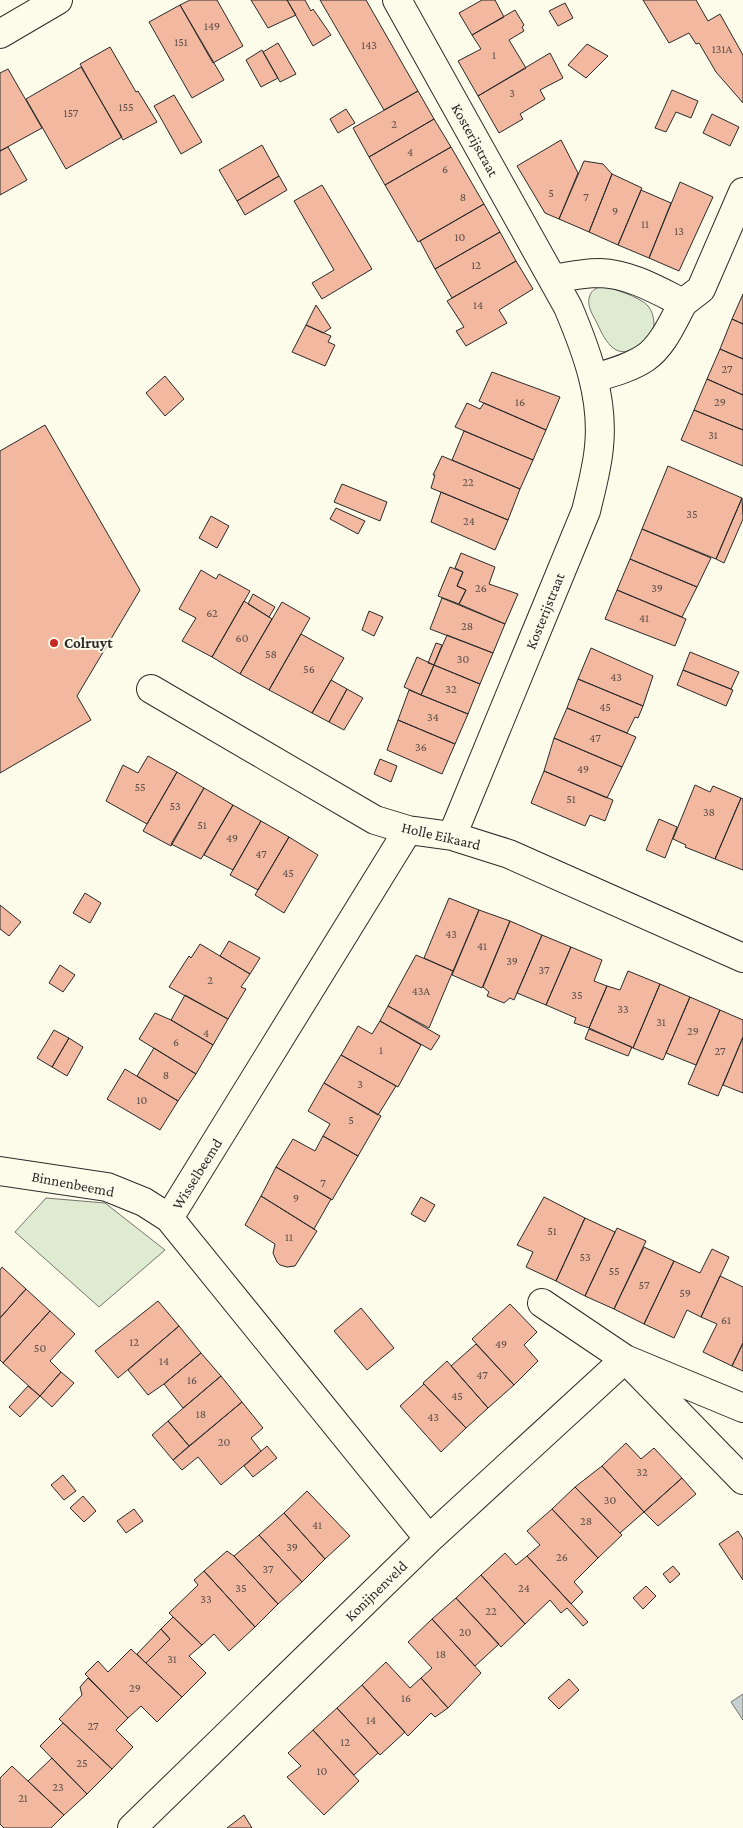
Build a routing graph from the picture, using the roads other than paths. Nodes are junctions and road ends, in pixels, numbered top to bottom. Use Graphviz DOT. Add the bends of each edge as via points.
graph roads {
  1 [pos="58,0"];
  2 [pos="397,0"];
  3 [pos="0,34"];
  4 [pos="743,192"];
  5 [pos="554,279"];
  6 [pos="683,303"];
  7 [pos="594,378"];
  8 [pos="151,689"];
  9 [pos="408,830"];
  10 [pos="452,836"];
  11 [pos="743,958"];
  12 [pos="0,1171"];
  13 [pos="170,1218"];
  14 [pos="542,1303"];
  15 [pos="625,1358"];
  16 [pos="743,1408"];
  17 [pos="743,1480"];
  18 [pos="429,1539"];
  19 [pos="132,1828"];
  1 -- 3 [label="street"];
  2 -- 5 [label="street, Kosterijstraat"];
  4 -- 6 [label="street" via="701,289"];
  5 -- 6 [label="street" via="601,273 624,277"];
  5 -- 7 [label="street, Kosterijstraat" via="579,332"];
  6 -- 7 [label="street" via="661,342 647,357 630,367"];
  7 -- 10 [label="street, Kosterijstraat" via="600,417 599,446 586,511"];
  8 -- 9 [label="street, Holle Eikaard" via="375,820"];
  9 -- 10 [label="street, Holle Eikaard"];
  9 -- 13 [label="street, Wisselbeemd"];
  10 -- 11 [label="street, Holle Eikaard" via="509,854"];
  12 -- 13 [label="street, Binnenbeemd" via="107,1187 144,1202"];
  13 -- 18 [label="street, Wisselbeemd"];
  14 -- 15 [label="street"];
  15 -- 16 [label="street"];
  15 -- 17 [label="street"];
  15 -- 18 [label="street, Konijnenveld"];
  18 -- 19 [label="street, Konijnenveld"];
}
